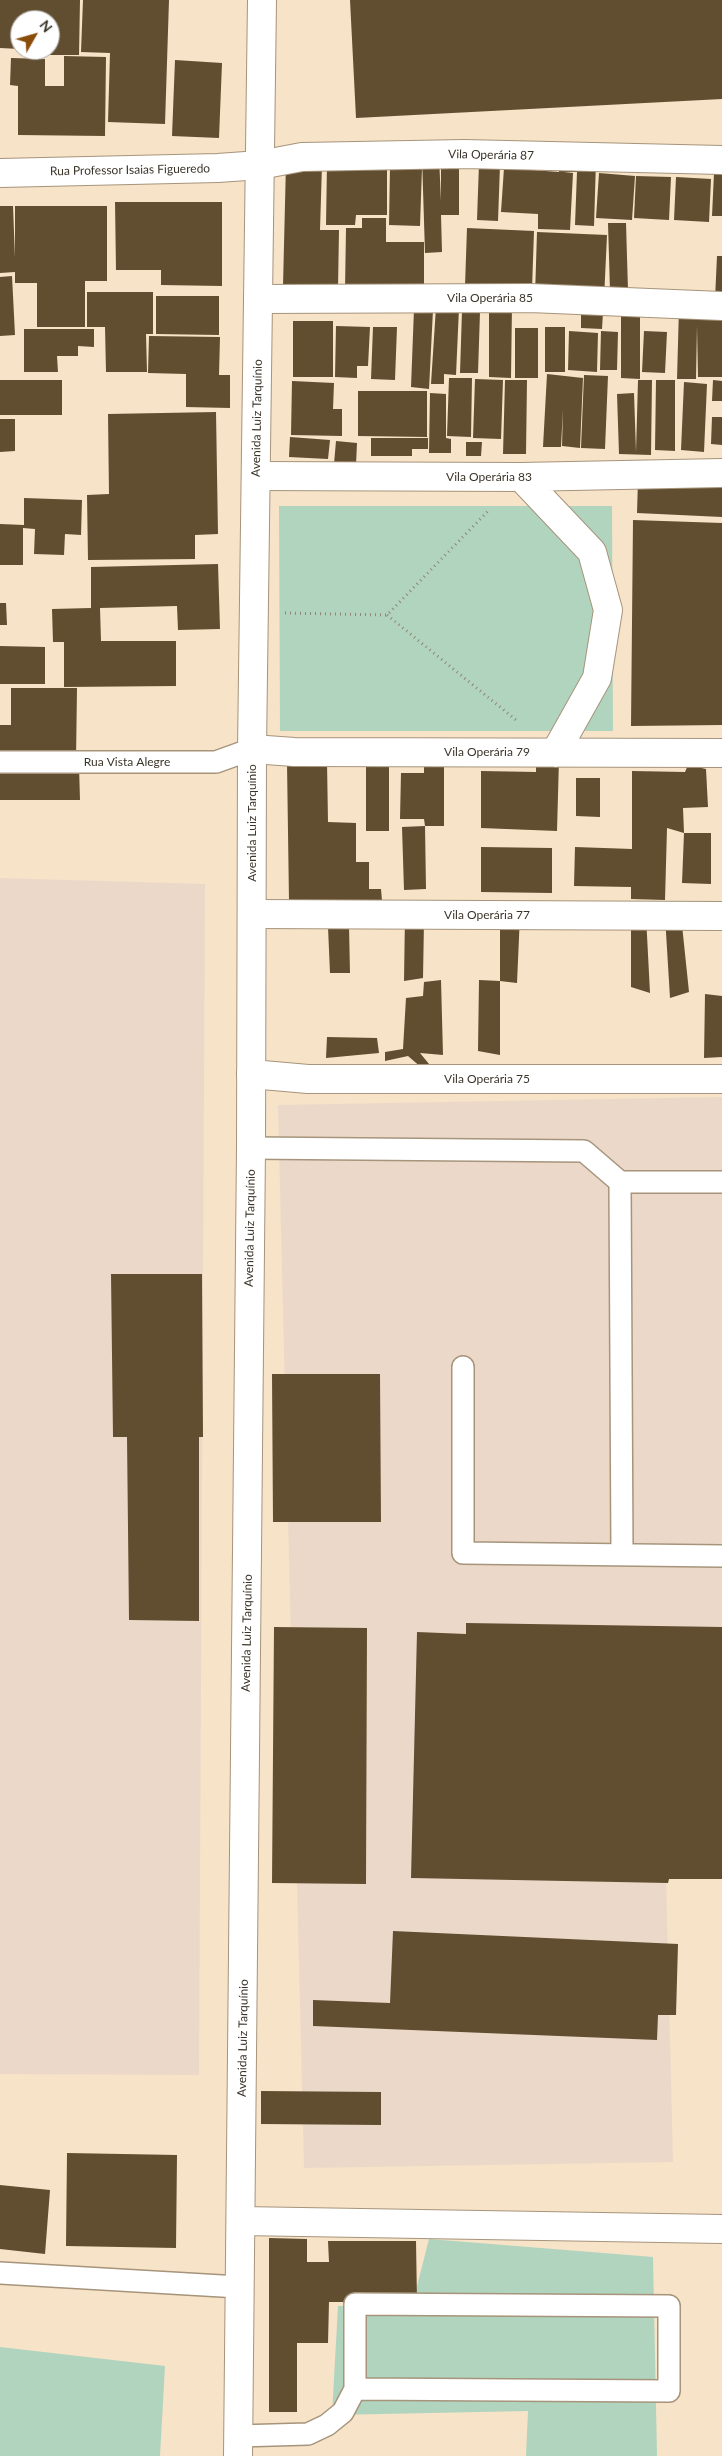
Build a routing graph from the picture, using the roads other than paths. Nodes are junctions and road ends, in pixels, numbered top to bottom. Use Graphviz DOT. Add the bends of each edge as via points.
graph roads {
  1 [pos="262,0"];
  2 [pos="722,160"];
  3 [pos="260,164"];
  4 [pos="0,174"];
  5 [pos="258,299"];
  6 [pos="722,306"];
  7 [pos="722,473"];
  8 [pos="256,476"];
  9 [pos="521,477"];
  10 [pos="252,749"];
  11 [pos="555,753"];
  12 [pos="722,753"];
  13 [pos="0,762"];
  14 [pos="252,914"];
  15 [pos="722,916"];
  16 [pos="251,1074"];
  17 [pos="722,1079"];
  18 [pos="251,1148"];
  19 [pos="620,1182"];
  20 [pos="722,1182"];
  21 [pos="464,1368"];
  22 [pos="622,1554"];
  23 [pos="722,1556"];
  24 [pos="241,2221"];
  25 [pos="722,2229"];
  26 [pos="0,2274"];
  27 [pos="239,2288"];
  28 [pos="355,2389"];
  29 [pos="238,2446"];
  1 -- 3 [label="street, Avenida Luiz Tarquínio"];
  2 -- 3 [label="street, Vila Operária 87" via="464,154 302,157"];
  3 -- 4 [label="street, Rua Professor Isaias Figueredo"];
  3 -- 5 [label="street, Avenida Luiz Tarquínio"];
  5 -- 6 [label="street, Vila Operária 85" via="530,298"];
  5 -- 8 [label="street, Avenida Luiz Tarquínio"];
  7 -- 9 [label="street, Vila Operária 83"];
  8 -- 9 [label="street, Vila Operária 83"];
  8 -- 10 [label="street, Avenida Luiz Tarquínio"];
  9 -- 11 [label="street" via="592,552 608,610 596,678"];
  10 -- 11 [label="street, Vila Operária 79"];
  10 -- 13 [label="lane, Rua Vista Alegre" via="216,762"];
  10 -- 14 [label="street, Avenida Luiz Tarquínio"];
  11 -- 12 [label="street, Vila Operária 79"];
  14 -- 15 [label="street, Vila Operária 77"];
  14 -- 16 [label="street, Avenida Luiz Tarquínio"];
  16 -- 17 [label="street, Vila Operária 75" via="308,1080"];
  16 -- 18 [label="street, Avenida Luiz Tarquínio"];
  18 -- 19 [label="lane" via="584,1150"];
  18 -- 24 [label="street, Avenida Luiz Tarquínio"];
  19 -- 20 [label="lane"];
  19 -- 22 [label="lane"];
  21 -- 22 [label="lane" via="463,1553"];
  22 -- 23 [label="lane"];
  24 -- 25 [label="street"];
  24 -- 27 [label="street, Avenida Luiz Tarquínio"];
  26 -- 27 [label="lane"];
  27 -- 29 [label="street, Avenida Luiz Tarquínio"];
  28 -- 28 [label="lane" via="355,2304 669,2306 669,2392"];
  28 -- 29 [label="lane" via="343,2412 327,2425 308,2434"];
}
